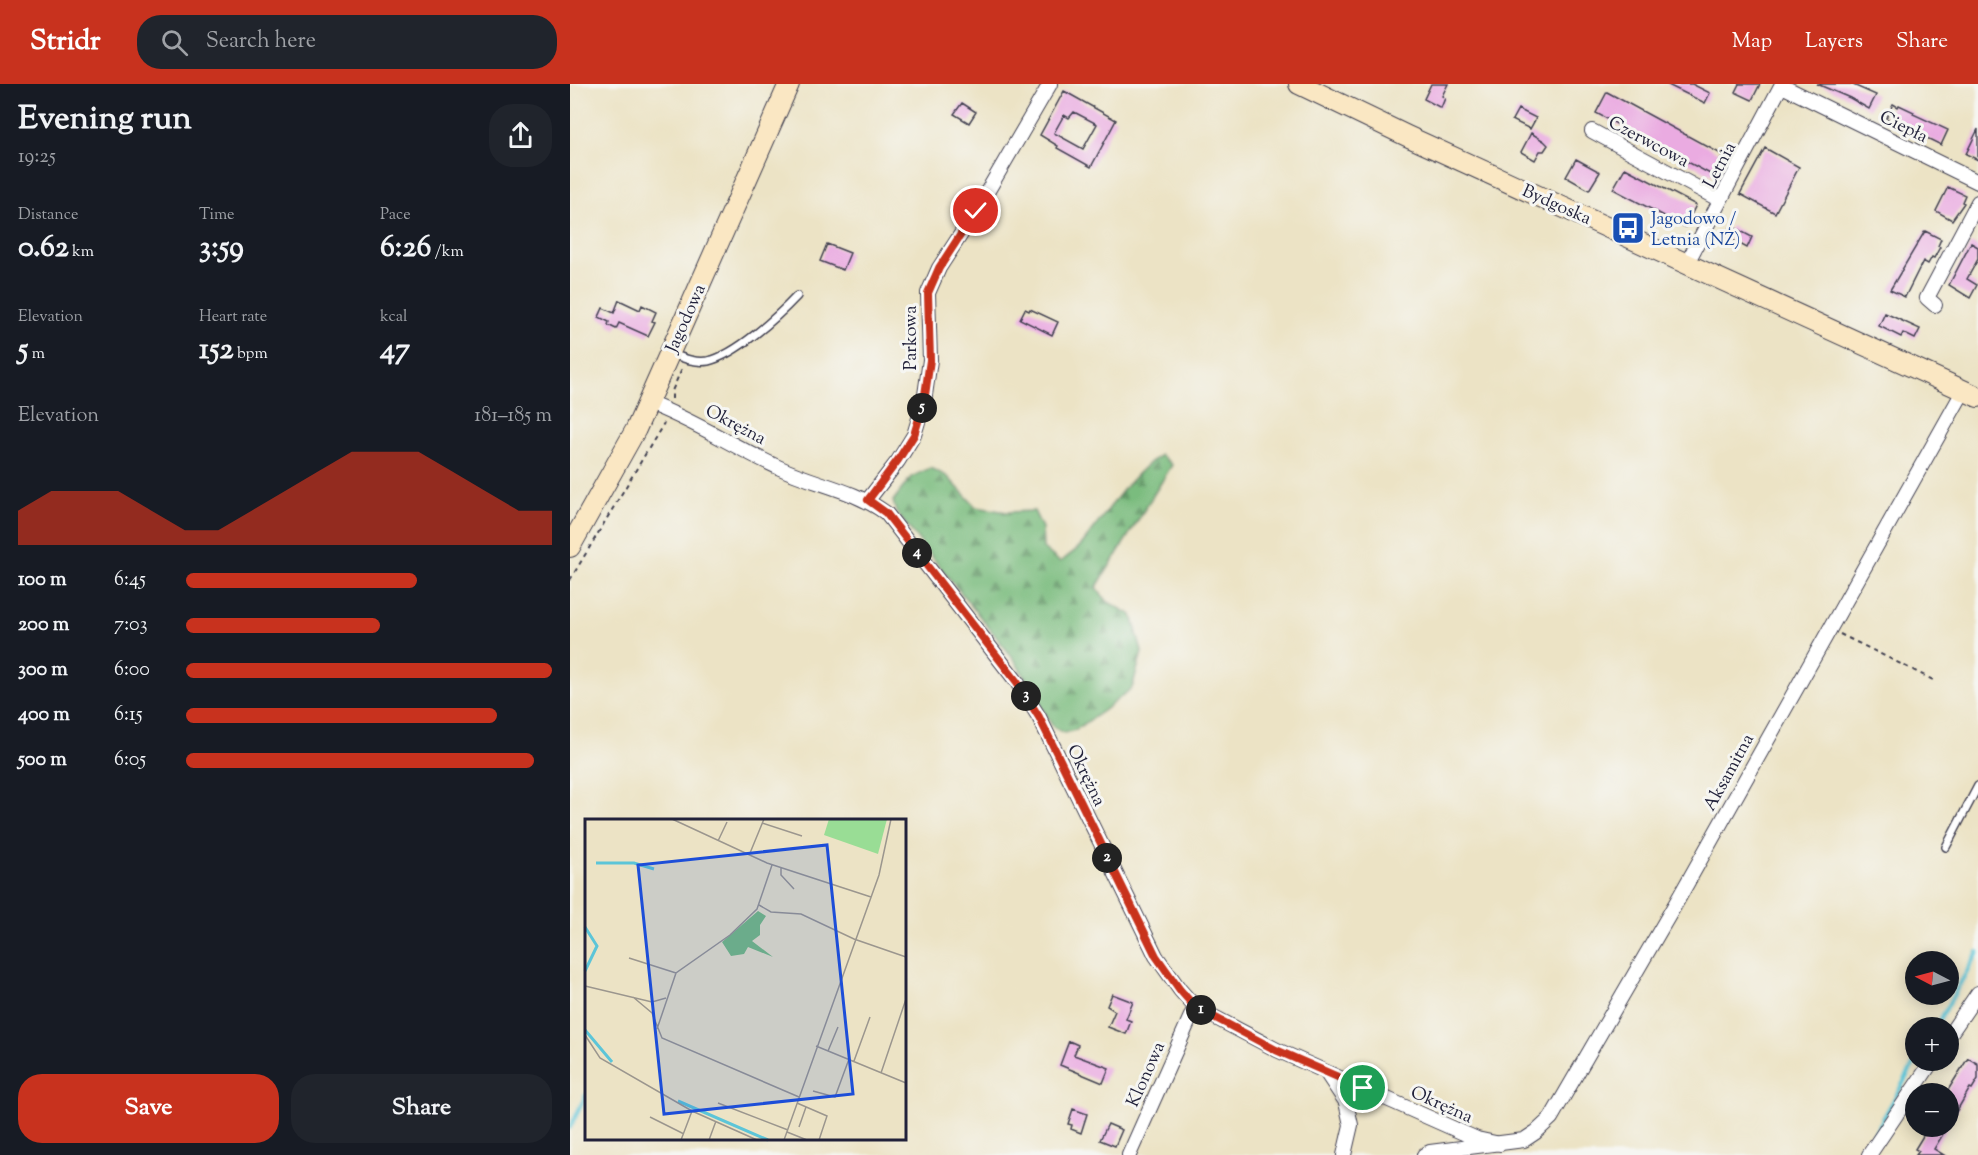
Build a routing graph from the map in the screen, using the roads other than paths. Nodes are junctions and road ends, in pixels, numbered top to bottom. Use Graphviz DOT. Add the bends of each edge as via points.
graph roads {
  1 [pos="789,84"];
  2 [pos="1050,84"];
  3 [pos="1299,84"];
  4 [pos="1782,85"];
  5 [pos="1592,130"];
  6 [pos="1978,182"];
  7 [pos="1720,200"];
  8 [pos="1978,202"];
  9 [pos="1687,263"];
  10 [pos="797,296"];
  11 [pos="1935,304"];
  12 [pos="669,353"];
  13 [pos="1971,394"];
  14 [pos="648,403"];
  15 [pos="868,500"];
  16 [pos="570,547"];
  17 [pos="1978,786"];
  18 [pos="1946,847"];
  19 [pos="1977,995"];
  20 [pos="1195,1007"];
  21 [pos="1959,1021"];
  22 [pos="1926,1071"];
  23 [pos="1326,1072"];
  24 [pos="1500,1144"];
  25 [pos="1129,1155"];
  26 [pos="1344,1155"];
  27 [pos="1424,1155"];
  28 [pos="1869,1155"];
  1 -- 12 [label="street, Jagodowa"];
  2 -- 15 [label="street, Parkowa" via="939,268 928,293 930,360 924,402 914,435"];
  3 -- 9 [label="street, Bydgoska"];
  4 -- 6 [label="street, Ciepła"];
  4 -- 7 [label="street, Letnia"];
  5 -- 7 [label="street, Czerwcowa"];
  7 -- 9 [label="street, Letnia"];
  8 -- 11 [label="street" via="1927,298"];
  9 -- 13 [label="street, Bydgoska"];
  10 -- 12 [label="lane" via="736,348 709,361"];
  12 -- 14 [label="street, Jagodowa"];
  13 -- 24 [label="street, Aksamitna" via="1829,629 1551,1118 1524,1140"];
  14 -- 15 [label="street, Okrężna" via="671,411 781,469"];
  14 -- 16 [label="street, Jagodowa"];
  15 -- 20 [label="street, Okrężna" via="886,513 1017,682 1039,717 1156,956"];
  17 -- 18 [label="lane"];
  19 -- 21 [label="street"];
  20 -- 23 [label="street, Okrężna"];
  20 -- 25 [label="street, Klonowa"];
  22 -- 28 [label="street"];
  23 -- 24 [label="street, Okrężna" via="1477,1139"];
  23 -- 26 [label="street" via="1346,1102 1352,1125"];
  24 -- 27 [label="street, Aksamitna"];
}
